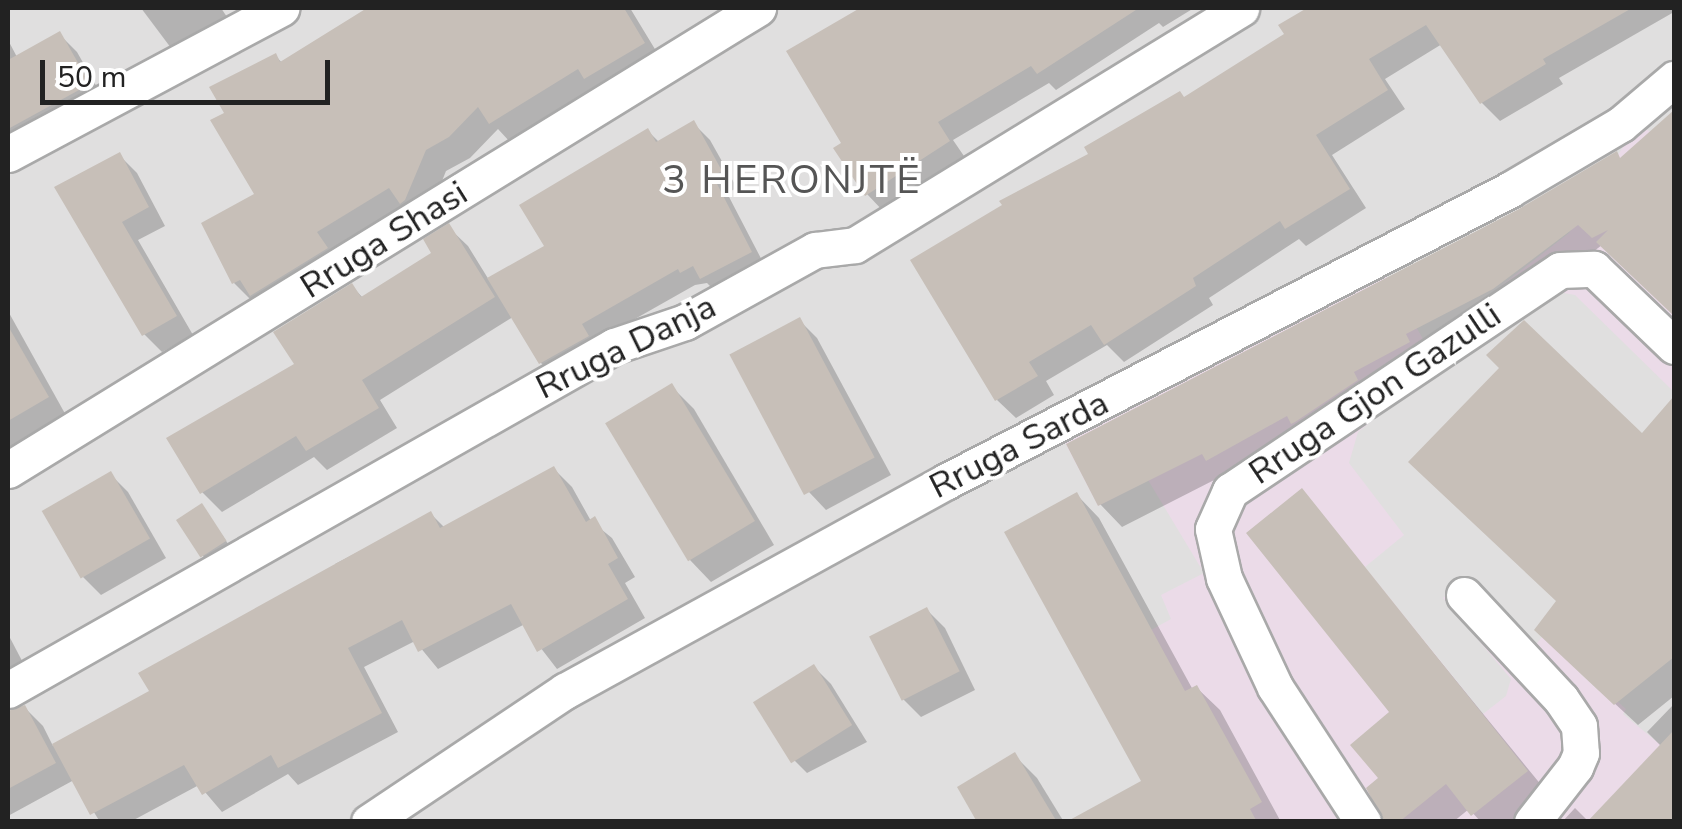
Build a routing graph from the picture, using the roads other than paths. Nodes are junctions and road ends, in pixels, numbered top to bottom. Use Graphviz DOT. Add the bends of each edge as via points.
graph roads {
  1 [pos="282,8"];
  2 [pos="758,8"];
  3 [pos="1241,8"];
  4 [pos="1674,79"];
  5 [pos="8,154"];
  6 [pos="1674,346"];
  7 [pos="8,470"];
  8 [pos="1464,595"];
  9 [pos="8,690"];
  10 [pos="370,822"];
  11 [pos="1363,822"];
  12 [pos="1532,822"];
  1 -- 5 [label="street"];
  2 -- 7 [label="street, Rruga Shasi"];
  3 -- 9 [label="street, Rruga Danja" via="856,245 815,250 684,322 614,346"];
  4 -- 10 [label="street, Rruga Sarda" via="1620,124 1509,190 946,482 564,691"];
  6 -- 11 [label="street, Rruga Gjon Gazulli" via="1594,270 1560,270 1230,490 1213,529 1230,596 1276,687"];
  8 -- 12 [label="street" via="1578,726 1575,768"];
}
